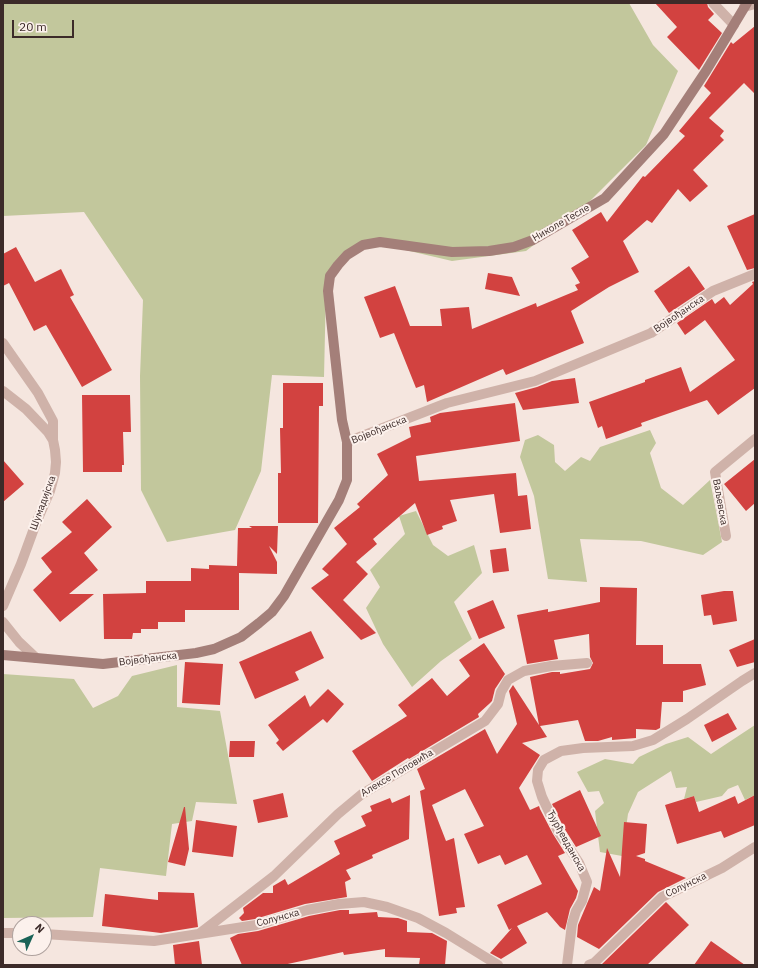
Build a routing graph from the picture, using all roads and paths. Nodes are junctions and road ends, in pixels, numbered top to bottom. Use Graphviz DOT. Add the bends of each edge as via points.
graph roads {
  1 [pos="713,3"];
  2 [pos="755,4"];
  3 [pos="746,5"];
  4 [pos="734,25"];
  5 [pos="755,274"];
  6 [pos="3,343"];
  7 [pos="3,391"];
  8 [pos="755,439"];
  9 [pos="53,440"];
  10 [pos="347,442"];
  11 [pos="726,536"];
  12 [pos="3,606"];
  13 [pos="3,622"];
  14 [pos="3,655"];
  15 [pos="36,658"];
  16 [pos="587,663"];
  17 [pos="755,673"];
  18 [pos="755,847"];
  19 [pos="199,934"];
  20 [pos="52,935"];
  21 [pos="498,965"];
  22 [pos="567,965"];
  23 [pos="589,965"];
  1 -- 4 [label="street"];
  2 -- 3 [label="street, Николе Тесле"];
  3 -- 4 [label="street, Николе Тесле"];
  4 -- 10 [label="street, Николе Тесле" via="664,134 605,198 533,240 514,247 452,252 380,242 363,245 347,255 330,276 328,291 342,420"];
  5 -- 10 [label="street, Војвођанска" via="713,291 652,333 535,381 447,403"];
  6 -- 9 [label="street" via="38,393 53,421"];
  7 -- 9 [label="street, Шумадијска" via="33,416"];
  8 -- 11 [label="street, Ваљевска" via="715,472"];
  9 -- 12 [label="street, Шумадијска" via="56,462 50,491"];
  10 -- 15 [label="street, Војвођанска" via="347,480 339,500 284,596 272,612 241,637 214,649 196,653 103,664"];
  13 -- 15 [label="street"];
  14 -- 15 [label="street, Војвођанска"];
  16 -- 19 [label="street, Алексе Поповића" via="524,671 508,680 498,704 485,721 362,794 274,876"];
  17 -- 22 [label="street, Ђурђевданска" via="653,740 633,746 560,751 544,760 538,770 537,781 542,797 587,882 572,924"];
  18 -- 23 [label="street, Солунска" via="722,868 662,897"];
  19 -- 20 [label="street, Солунска" via="154,941"];
  19 -- 21 [label="street, Солунска" via="256,925 307,910 364,902 418,918"];
}
